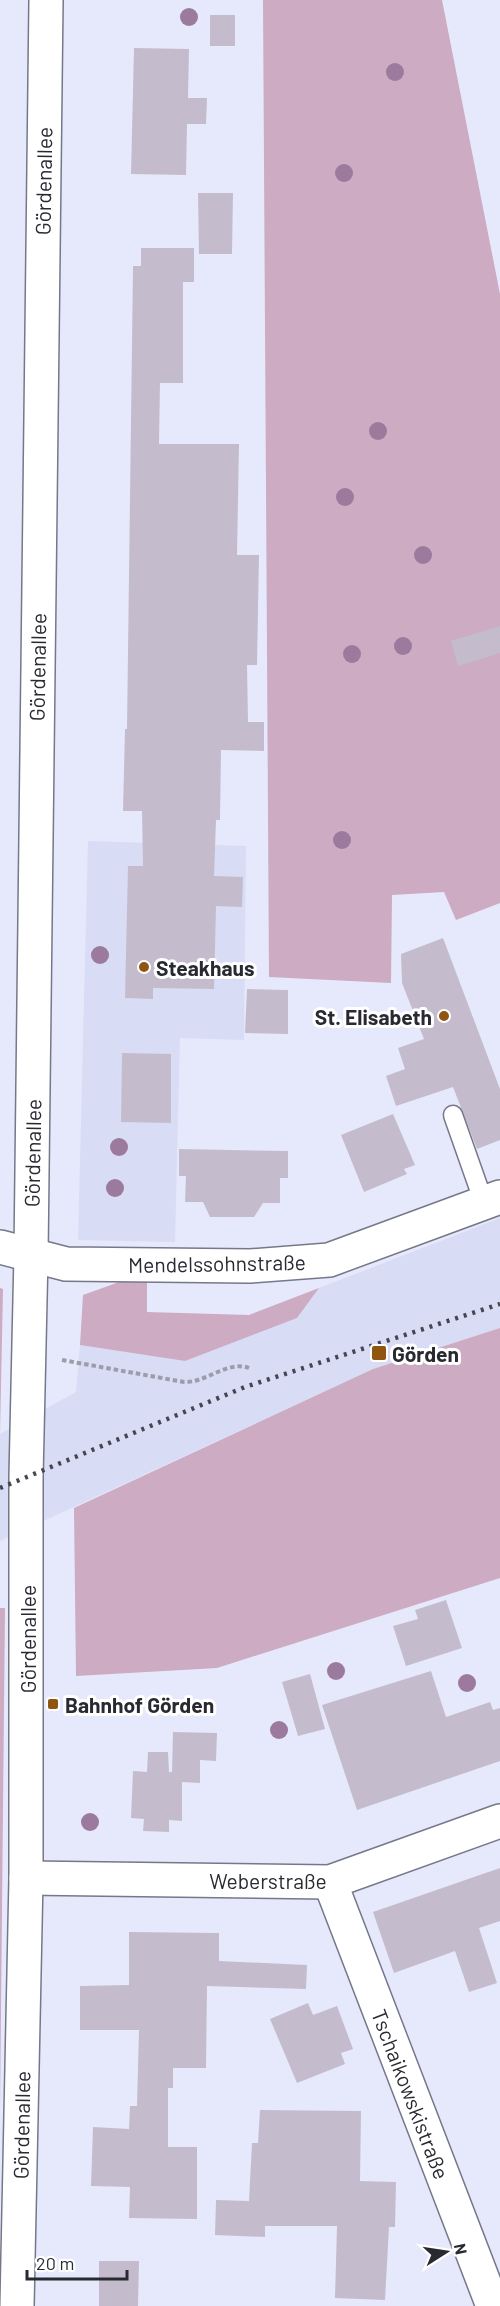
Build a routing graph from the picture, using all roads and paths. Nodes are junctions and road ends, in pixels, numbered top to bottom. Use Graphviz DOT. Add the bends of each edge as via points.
graph roads {
  1 [pos="46,0"];
  2 [pos="453,1115"];
  3 [pos="492,1200"];
  4 [pos="0,1247"];
  5 [pos="31,1255"];
  6 [pos="62,1360"];
  7 [pos="249,1368"];
  8 [pos="500,1821"];
  9 [pos="26,1878"];
  10 [pos="330,1882"];
  11 [pos="17,2306"];
  12 [pos="493,2306"];
  1 -- 5 [label="street, Gördenallee"];
  2 -- 3 [label="lane"];
  3 -- 5 [label="street, Mendelssohnstraße" via="329,1260 250,1266 66,1264"];
  4 -- 5 [label="street, Mendelssohnstraße"];
  5 -- 9 [label="street, Gördenallee" via="26,1477"];
  6 -- 7 [label="path" via="184,1382 239,1365"];
  8 -- 10 [label="street, Weberstraße"];
  9 -- 10 [label="street, Weberstraße"];
  9 -- 11 [label="street, Gördenallee"];
  10 -- 12 [label="street, Tschaikowskistraße"];
}
